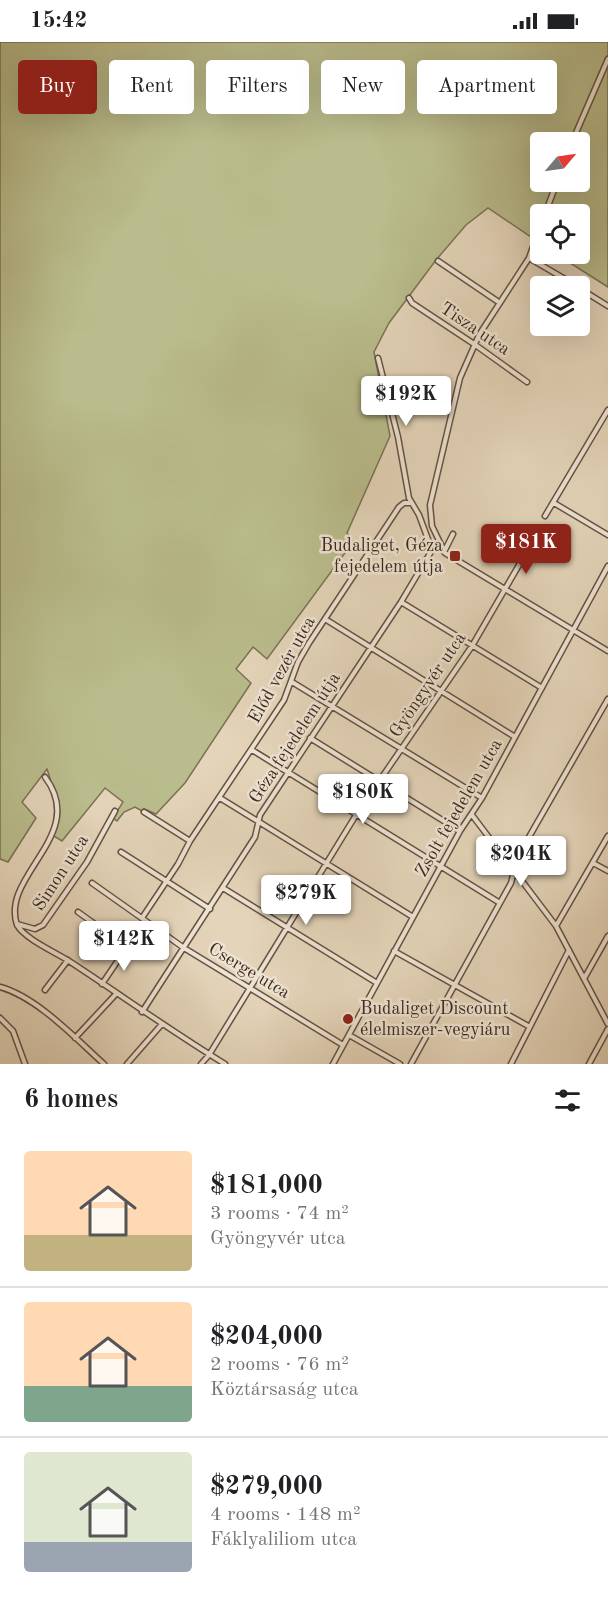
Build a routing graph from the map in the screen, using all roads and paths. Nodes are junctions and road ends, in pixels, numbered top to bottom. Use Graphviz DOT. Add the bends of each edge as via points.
graph roads {
  1 [pos="608,59"];
  2 [pos="576,132"];
  3 [pos="529,258"];
  4 [pos="438,261"];
  5 [pos="559,276"];
  6 [pos="590,295"];
  7 [pos="409,298"];
  8 [pos="500,303"];
  9 [pos="608,306"];
  10 [pos="474,344"];
  11 [pos="378,357"];
  12 [pos="527,382"];
  13 [pos="608,410"];
  14 [pos="411,503"];
  15 [pos="554,503"];
  16 [pos="545,516"];
  17 [pos="453,534"];
  18 [pos="608,535"];
  19 [pos="534,545"];
  20 [pos="441,547"];
  21 [pos="432,550"];
  22 [pos="444,552"];
  23 [pos="608,566"];
  24 [pos="505,590"];
  25 [pos="401,602"];
  26 [pos="325,619"];
  27 [pos="573,630"];
  28 [pos="371,646"];
  29 [pos="472,646"];
  30 [pos="608,651"];
  31 [pos="292,682"];
  32 [pos="542,688"];
  33 [pos="440,691"];
  34 [pos="608,699"];
  35 [pos="332,707"];
  36 [pos="515,737"];
  37 [pos="310,738"];
  38 [pos="401,749"];
  39 [pos="252,750"];
  40 [pos="288,772"];
  41 [pos="45,777"];
  42 [pos="379,781"];
  43 [pos="220,798"];
  44 [pos="482,798"];
  45 [pos="115,811"];
  46 [pos="144,812"];
  47 [pos="356,815"];
  48 [pos="472,815"];
  49 [pos="258,821"];
  50 [pos="460,831"];
  51 [pos="608,836"];
  52 [pos="190,841"];
  53 [pos="121,852"];
  54 [pos="593,862"];
  55 [pos="327,863"];
  56 [pos="440,866"];
  57 [pos="512,867"];
  58 [pos="608,871"];
  59 [pos="166,881"];
  60 [pos="92,883"];
  61 [pos="223,888"];
  62 [pos="500,903"];
  63 [pos="210,909"];
  64 [pos="78,912"];
  65 [pos="413,917"];
  66 [pos="142,918"];
  67 [pos="16,924"];
  68 [pos="556,926"];
  69 [pos="288,927"];
  70 [pos="608,936"];
  71 [pos="184,948"];
  72 [pos="569,950"];
  73 [pos="394,951"];
  74 [pos="69,960"];
  75 [pos="584,978"];
  76 [pos="377,983"];
  77 [pos="102,984"];
  78 [pos="456,985"];
  79 [pos="0,987"];
  80 [pos="250,987"];
  81 [pos="45,990"];
  82 [pos="116,994"];
  83 [pos="142,1012"];
  84 [pos="0,1018"];
  85 [pos="162,1024"];
  86 [pos="530,1027"];
  87 [pos="608,1027"];
  88 [pos="349,1035"];
  89 [pos="75,1038"];
  90 [pos="343,1045"];
  91 [pos="209,1055"];
  92 [pos="25,1064"];
  93 [pos="104,1064"];
  94 [pos="127,1064"];
  95 [pos="201,1064"];
  96 [pos="225,1064"];
  97 [pos="333,1064"];
  98 [pos="400,1064"];
  99 [pos="411,1064"];
  100 [pos="511,1064"];
  101 [pos="589,1064"];
  1 -- 2 [label="street"];
  3 -- 5 [label="street"];
  3 -- 8 [label="street"];
  4 -- 8 [label="street"];
  6 -- 9 [label="street"];
  7 -- 10 [label="street, Tisza utca"];
  8 -- 10 [label="street"];
  10 -- 12 [label="street, Tisza utca"];
  10 -- 20 [label="street" via="460,378 430,505 432,526"];
  11 -- 14 [label="street"];
  13 -- 15 [label="street"];
  14 -- 21 [label="street"];
  14 -- 26 [label="street, Előd vezér utca" via="399,507"];
  15 -- 16 [label="street"];
  15 -- 18 [label="street"];
  17 -- 22 [label="street"];
  19 -- 24 [label="street, Gyöngyvér utca"];
  20 -- 21 [label="street"];
  20 -- 22 [label="street"];
  21 -- 25 [label="street, Géza fejedelem útja"];
  22 -- 24 [label="street"];
  23 -- 27 [label="street, Zsolt fejedelem utca"];
  24 -- 27 [label="street"];
  24 -- 29 [label="street, Gyöngyvér utca"];
  25 -- 28 [label="street, Géza fejedelem útja"];
  25 -- 29 [label="street"];
  26 -- 28 [label="street"];
  26 -- 31 [label="street, Előd vezér utca" via="298,663"];
  27 -- 30 [label="street"];
  27 -- 32 [label="street, Zsolt fejedelem utca"];
  28 -- 33 [label="street"];
  28 -- 35 [label="street, Géza fejedelem útja"];
  29 -- 32 [label="street"];
  29 -- 33 [label="street, Gyöngyvér utca"];
  31 -- 35 [label="street"];
  31 -- 39 [label="street, Előd vezér utca"];
  32 -- 36 [label="street, Zsolt fejedelem utca"];
  33 -- 36 [label="street"];
  33 -- 38 [label="street, Gyöngyvér utca"];
  34 -- 57 [label="street"];
  35 -- 37 [label="street, Géza fejedelem útja"];
  35 -- 38 [label="street"];
  36 -- 44 [label="street, Zsolt fejedelem utca"];
  37 -- 40 [label="street, Géza fejedelem útja"];
  37 -- 42 [label="street"];
  38 -- 42 [label="street, Gyöngyvér utca"];
  38 -- 44 [label="street"];
  39 -- 40 [label="street"];
  39 -- 43 [label="street, Előd vezér utca"];
  40 -- 47 [label="street"];
  40 -- 49 [label="street, Géza fejedelem útja"];
  41 -- 67 [label="street" via="54,789 56,815 49,838 15,887 12,905"];
  42 -- 47 [label="street, Gyöngyvér utca"];
  42 -- 50 [label="street"];
  43 -- 49 [label="street"];
  43 -- 52 [label="street, Előd vezér utca"];
  44 -- 48 [label="street, Zsolt fejedelem utca"];
  45 -- 67 [label="street, Simon utca" via="87,862 43,925 35,929"];
  46 -- 52 [label="street"];
  47 -- 55 [label="street, Gyöngyvér utca"];
  47 -- 56 [label="street"];
  48 -- 50 [label="street, Zsolt fejedelem utca"];
  48 -- 57 [label="street"];
  49 -- 55 [label="street"];
  49 -- 61 [label="street, Géza fejedelem útja" via="255,837"];
  50 -- 56 [label="street, Zsolt fejedelem utca"];
  51 -- 54 [label="street"];
  52 -- 59 [label="street, Előd vezér utca"];
  53 -- 59 [label="street"];
  54 -- 58 [label="street"];
  54 -- 68 [label="street"];
  55 -- 65 [label="street"];
  55 -- 69 [label="street, Gyöngyvér utca"];
  56 -- 62 [label="street"];
  56 -- 65 [label="street, Zsolt fejedelem utca"];
  57 -- 62 [label="street" via="511,883"];
  57 -- 68 [label="street"];
  59 -- 63 [label="street"];
  59 -- 66 [label="street, Előd vezér utca"];
  60 -- 66 [label="street, Cserge utca"];
  61 -- 63 [label="street, Géza fejedelem útja"];
  61 -- 69 [label="street"];
  62 -- 78 [label="street"];
  63 -- 71 [label="street, Géza fejedelem útja"];
  64 -- 77 [label="street" via="127,947"];
  65 -- 73 [label="street, Zsolt fejedelem utca"];
  66 -- 71 [label="street, Cserge utca"];
  67 -- 74 [label="street"];
  68 -- 72 [label="street"];
  69 -- 76 [label="street"];
  69 -- 80 [label="street, Gyöngyvér utca"];
  70 -- 75 [label="street"];
  71 -- 80 [label="street, Cserge utca"];
  71 -- 83 [label="street, Géza fejedelem útja"];
  72 -- 75 [label="street"];
  72 -- 86 [label="street"];
  73 -- 76 [label="street, Zsolt fejedelem utca"];
  73 -- 78 [label="street"];
  74 -- 77 [label="street"];
  74 -- 81 [label="street"];
  75 -- 87 [label="street"];
  76 -- 88 [label="street, Zsolt fejedelem utca"];
  77 -- 82 [label="street"];
  78 -- 86 [label="street"];
  78 -- 99 [label="street"];
  79 -- 89 [label="street" via="29,1000"];
  80 -- 90 [label="street, Cserge utca"];
  80 -- 91 [label="street, Gyöngyvér utca"];
  82 -- 83 [label="street"];
  82 -- 89 [label="street"];
  83 -- 85 [label="street"];
  84 -- 92 [label="street" via="13,1031"];
  85 -- 91 [label="street"];
  85 -- 94 [label="street"];
  86 -- 100 [label="street"];
  87 -- 101 [label="street"];
  88 -- 90 [label="street, Zsolt fejedelem utca"];
  88 -- 98 [label="street"];
  89 -- 93 [label="street"];
  90 -- 97 [label="street, Zsolt fejedelem utca"];
  91 -- 95 [label="street, Gyöngyvér utca"];
  91 -- 96 [label="street"];
}
